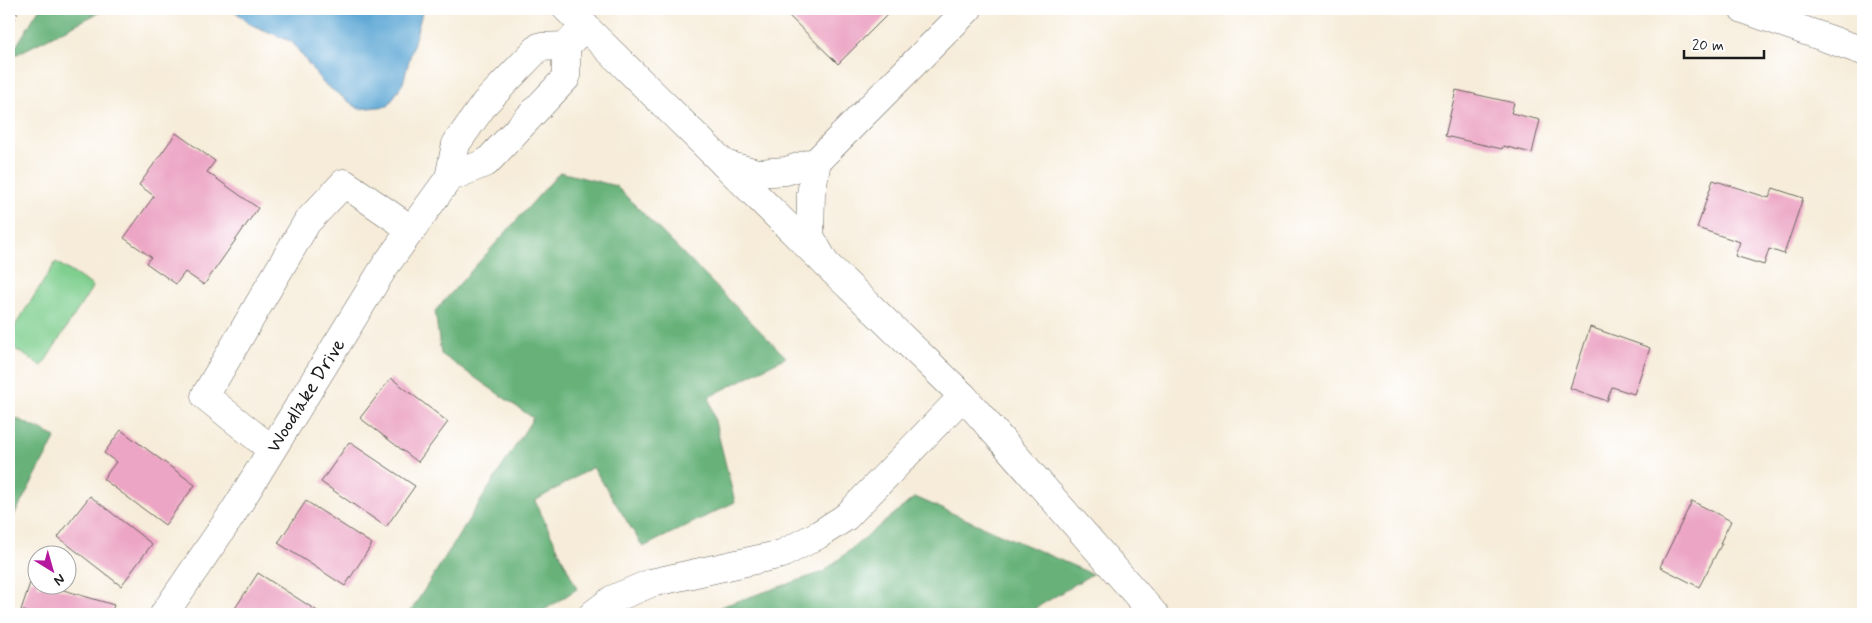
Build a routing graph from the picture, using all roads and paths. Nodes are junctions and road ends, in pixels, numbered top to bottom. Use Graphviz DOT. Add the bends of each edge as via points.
graph roads {
  1 [pos="21,9"];
  2 [pos="968,9"];
  3 [pos="1743,9"];
  4 [pos="576,18"];
  5 [pos="9,28"];
  6 [pos="566,46"];
  7 [pos="1863,51"];
  8 [pos="817,162"];
  9 [pos="724,164"];
  10 [pos="449,178"];
  11 [pos="412,230"];
  12 [pos="826,264"];
  13 [pos="963,396"];
  14 [pos="272,448"];
  15 [pos="164,614"];
  16 [pos="593,614"];
  17 [pos="1154,614"];
  1 -- 5 [label="path"];
  2 -- 8 [label="street"];
  3 -- 7 [label="street"];
  4 -- 6 [label="street"];
  4 -- 9 [label="street"];
  6 -- 10 [label="street" via="566,78 487,162"];
  6 -- 10 [label="street, Woodlake Drive" via="539,47 485,103 456,144"];
  8 -- 9 [label="street" via="786,171 757,173"];
  8 -- 12 [label="street" via="811,194 810,236"];
  9 -- 12 [label="street"];
  10 -- 11 [label="street, Woodlake Drive"];
  11 -- 14 [label="street, Woodlake Drive" via="385,266"];
  11 -- 14 [label="street" via="344,183 307,222 206,396"];
  12 -- 13 [label="street"];
  13 -- 16 [label="street" via="846,517 818,535 782,554 651,583 613,599"];
  13 -- 17 [label="street"];
  14 -- 15 [label="street, Woodlake Drive" via="233,513"];
}
